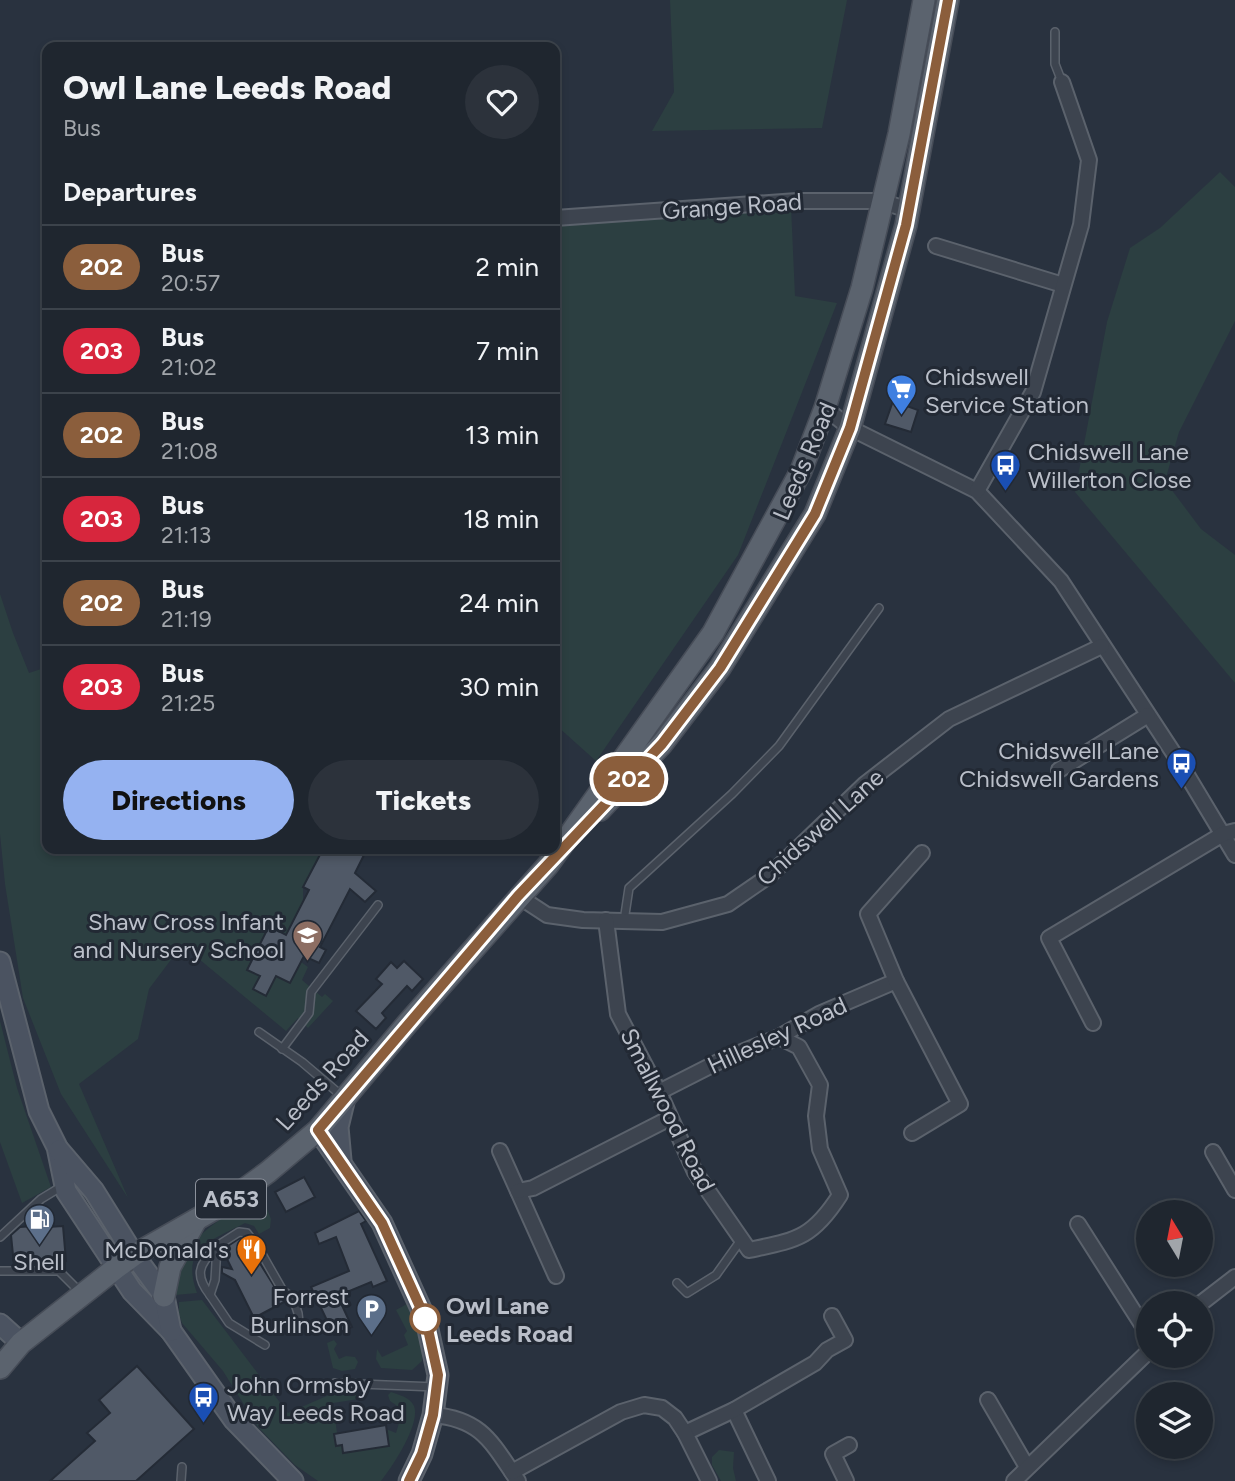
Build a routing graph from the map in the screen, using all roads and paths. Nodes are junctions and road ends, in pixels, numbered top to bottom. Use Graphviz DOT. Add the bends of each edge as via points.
graph roads {
  1 [pos="924,0"];
  2 [pos="948,0"];
  3 [pos="1055,32"];
  4 [pos="1062,82"];
  5 [pos="881,201"];
  6 [pos="908,210"];
  7 [pos="560,218"];
  8 [pos="936,246"];
  9 [pos="1063,285"];
  10 [pos="825,408"];
  11 [pos="850,428"];
  12 [pos="977,491"];
  13 [pos="879,608"];
  14 [pos="1102,646"];
  15 [pos="1149,715"];
  16 [pos="1059,770"];
  17 [pos="1229,832"];
  18 [pos="560,848"];
  19 [pos="560,852"];
  20 [pos="922,853"];
  21 [pos="556,854"];
  22 [pos="558,854"];
  23 [pos="1235,855"];
  24 [pos="548,865"];
  25 [pos="518,896"];
  26 [pos="379,905"];
  27 [pos="606,920"];
  28 [pos="624,921"];
  29 [pos="0,962"];
  30 [pos="896,981"];
  31 [pos="1093,1023"];
  32 [pos="259,1032"];
  33 [pos="779,1037"];
  34 [pos="282,1049"];
  35 [pos="659,1093"];
  36 [pos="345,1098"];
  37 [pos="670,1118"];
  38 [pos="318,1130"];
  39 [pos="912,1133"];
  40 [pos="57,1147"];
  41 [pos="499,1151"];
  42 [pos="1213,1152"];
  43 [pos="341,1164"];
  44 [pos="65,1185"];
  45 [pos="1235,1190"];
  46 [pos="518,1191"];
  47 [pos="196,1220"];
  48 [pos="1078,1224"];
  49 [pos="0,1237"];
  50 [pos="741,1240"];
  51 [pos="215,1249"];
  52 [pos="134,1255"];
  53 [pos="116,1268"];
  54 [pos="0,1271"];
  55 [pos="556,1276"];
  56 [pos="1235,1277"];
  57 [pos="677,1283"];
  58 [pos="82,1294"];
  59 [pos="1213,1294"];
  60 [pos="210,1295"];
  61 [pos="164,1296"];
  62 [pos="1136,1315"];
  63 [pos="832,1316"];
  64 [pos="0,1324"];
  65 [pos="298,1326"];
  66 [pos="171,1331"];
  67 [pos="21,1343"];
  68 [pos="265,1345"];
  69 [pos="1136,1363"];
  70 [pos="0,1368"];
  71 [pos="335,1383"];
  72 [pos="437,1387"];
  73 [pos="989,1399"];
  74 [pos="734,1410"];
  75 [pos="433,1415"];
  76 [pos="685,1433"];
  77 [pos="849,1445"];
  78 [pos="182,1467"];
  79 [pos="1027,1467"];
  80 [pos="515,1477"];
  81 [pos="181,1481"];
  82 [pos="293,1481"];
  83 [pos="409,1481"];
  84 [pos="709,1481"];
  85 [pos="768,1481"];
  86 [pos="846,1481"];
  87 [pos="1014,1481"];
  1 -- 5 [label="main road, Leeds Road / A653" via="899,134"];
  2 -- 6 [label="main road, Leeds Road / A653"];
  3 -- 4 [label="lane" via="1055,64"];
  4 -- 9 [label="street" via="1089,160 1081,225"];
  5 -- 6 [label="street, Grange Road"];
  5 -- 7 [label="street, Grange Road" via="797,201"];
  5 -- 10 [label="main road, Leeds Road / A653" via="862,288"];
  6 -- 11 [label="main road, Leeds Road / A653"];
  8 -- 9 [label="street"];
  9 -- 12 [label="street" via="1032,392"];
  10 -- 11 [label="street"];
  10 -- 18 [label="main road, Leeds Road / A653" via="801,471 713,633"];
  11 -- 12 [label="street"];
  11 -- 19 [label="main road, Leeds Road / A653" via="815,514 720,668 662,744"];
  12 -- 14 [label="street" via="1061,581"];
  13 -- 28 [label="lane" via="779,746 629,888"];
  14 -- 15 [label="street"];
  14 -- 28 [label="street, Chidswell Lane" via="949,719 865,784 770,875 728,904 662,922"];
  15 -- 16 [label="street"];
  15 -- 17 [label="street"];
  17 -- 23 [label="street"];
  17 -- 31 [label="street" via="1049,938"];
  20 -- 30 [label="street" via="868,914"];
  21 -- 24 [label="main road, Leeds Road / A653"];
  22 -- 24 [label="main road, Leeds Road / A653"];
  24 -- 25 [label="main road, Leeds Road / A653"];
  25 -- 27 [label="street, Chidswell Lane" via="547,915"];
  25 -- 36 [label="main road, Leeds Road / A653"];
  26 -- 34 [label="lane" via="311,992 309,1013"];
  27 -- 28 [label="street, Chidswell Lane"];
  27 -- 35 [label="street, Smallwood Road" via="618,1014"];
  29 -- 40 [label="main road" via="39,1111"];
  30 -- 33 [label="street, Hillesley Road"];
  30 -- 39 [label="street" via="960,1104"];
  32 -- 34 [label="lane"];
  33 -- 35 [label="street, Hillesley Road" via="722,1059"];
  33 -- 50 [label="street" via="799,1047 820,1085 816,1116 820,1149 840,1195 826,1218 796,1240 749,1251"];
  34 -- 36 [label="lane"];
  35 -- 37 [label="street, Smallwood Road"];
  36 -- 38 [label="main road, Leeds Road / A653"];
  36 -- 43 [label="main road" via="338,1127"];
  37 -- 46 [label="street" via="533,1188"];
  37 -- 50 [label="street, Smallwood Road" via="695,1172"];
  38 -- 43 [label="main road"];
  38 -- 47 [label="main road, Leeds Road / A653" via="268,1172"];
  40 -- 44 [label="main road"];
  40 -- 52 [label="main road" via="94,1191"];
  41 -- 46 [label="street"];
  42 -- 45 [label="street"];
  43 -- 72 [label="main road" via="382,1223 426,1320"];
  44 -- 49 [label="lane" via="41,1199"];
  44 -- 53 [label="main road"];
  46 -- 55 [label="street"];
  47 -- 52 [label="main road, Leeds Road / A653"];
  47 -- 61 [label="main road" via="170,1268"];
  48 -- 62 [label="street"];
  50 -- 57 [label="lane" via="716,1275 687,1293"];
  51 -- 60 [label="lane"];
  51 -- 60 [label="lane" via="199,1276"];
  51 -- 65 [label="lane" via="239,1232 247,1233 289,1295 300,1318"];
  52 -- 53 [label="main road, Leeds Road / A653"];
  52 -- 61 [label="main road"];
  53 -- 58 [label="main road, Leeds Road / A653"];
  53 -- 66 [label="main road"];
  54 -- 58 [label="lane" via="59,1271"];
  56 -- 59 [label="street"];
  58 -- 67 [label="main road, Leeds Road / A653"];
  60 -- 68 [label="lane" via="229,1323"];
  61 -- 66 [label="main road"];
  63 -- 74 [label="street" via="845,1340"];
  64 -- 67 [label="main road"];
  66 -- 82 [label="main road" via="234,1420"];
  67 -- 70 [label="main road, Leeds Road / A653"];
  69 -- 79 [label="street"];
  71 -- 72 [label="lane"];
  72 -- 75 [label="main road"];
  73 -- 79 [label="street"];
  74 -- 76 [label="street"];
  74 -- 85 [label="street"];
  75 -- 80 [label="street" via="454,1417 480,1429"];
  75 -- 83 [label="main road"];
  76 -- 80 [label="street" via="662,1408 635,1406 572,1437"];
  76 -- 84 [label="street"];
  77 -- 86 [label="street" via="833,1454"];
  78 -- 81 [label="lane"];
  79 -- 87 [label="street"];
}
